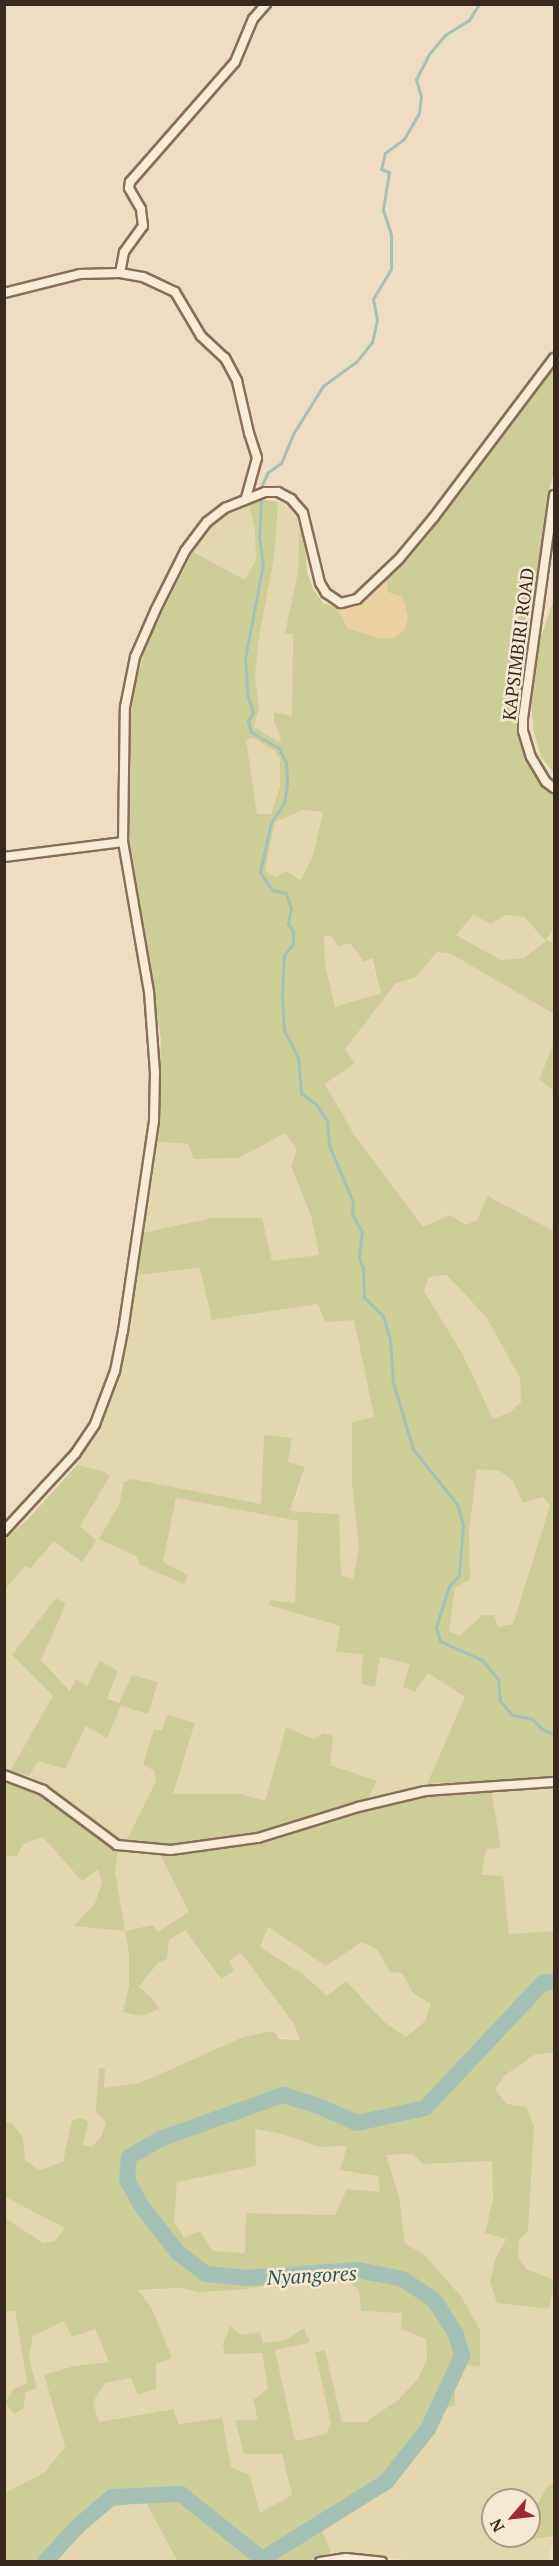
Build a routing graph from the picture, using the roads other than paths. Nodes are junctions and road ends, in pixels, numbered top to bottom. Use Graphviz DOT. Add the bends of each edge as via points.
graph roads {
  1 [pos="263,6"];
  2 [pos="120,273"];
  3 [pos="4,293"];
  4 [pos="555,358"];
  5 [pos="555,495"];
  6 [pos="250,497"];
  7 [pos="555,788"];
  8 [pos="123,842"];
  9 [pos="4,857"];
  10 [pos="4,1531"];
  11 [pos="4,1775"];
  12 [pos="555,1782"];
  13 [pos="320,2562"];
  14 [pos="382,2562"];
  1 -- 2 [label="street" via="253,19 235,62 130,182 129,188 141,208 143,226 124,252"];
  2 -- 3 [label="street" via="80,274"];
  2 -- 6 [label="street" via="143,277 175,292 201,336 234,372 257,458"];
  4 -- 6 [label="street" via="399,559 348,604 335,601 320,583 307,523 298,505 278,492"];
  5 -- 7 [label="street, KAPSIMBIRI ROAD" via="523,717 531,757"];
  6 -- 8 [label="street" via="225,508 196,535 135,657 125,707"];
  8 -- 9 [label="street"];
  8 -- 10 [label="street" via="149,992 155,1073 154,1120 123,1331 115,1371 95,1424 75,1454"];
  11 -- 12 [label="street" via="43,1790 117,1845 171,1850 258,1838 425,1791"];
  13 -- 14 [label="street" via="346,2558"];
}
